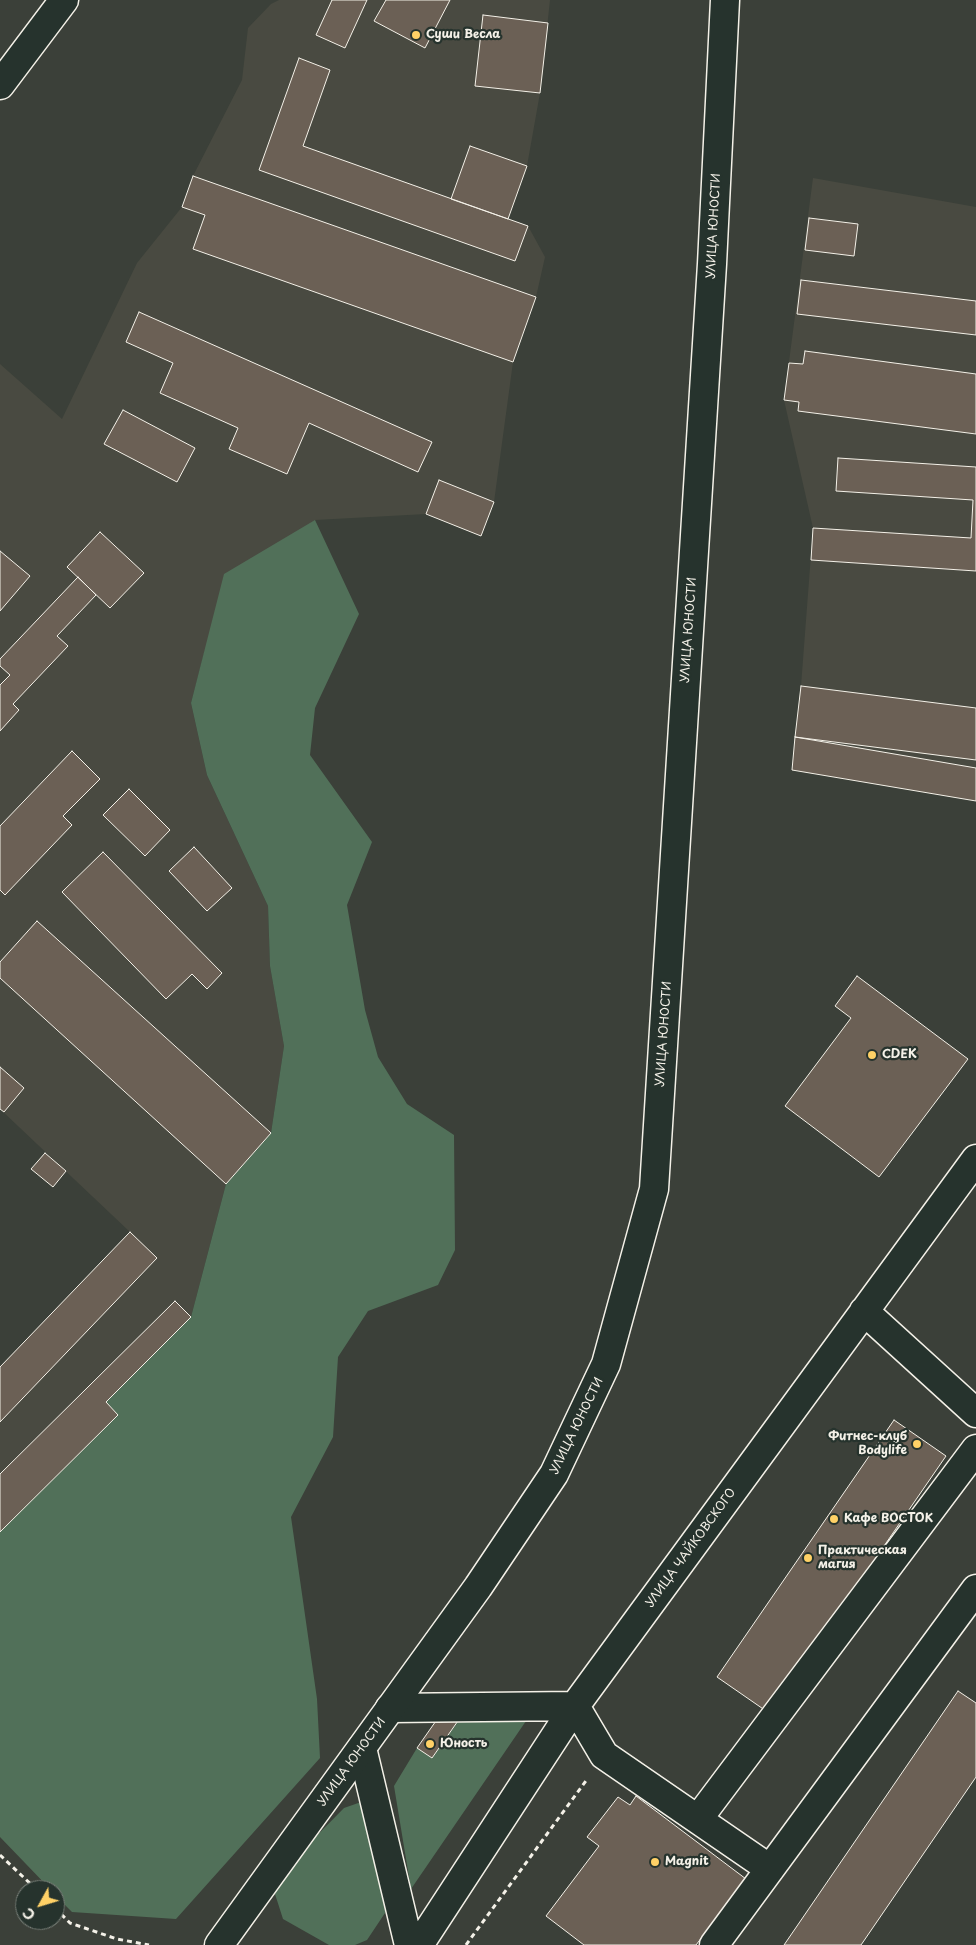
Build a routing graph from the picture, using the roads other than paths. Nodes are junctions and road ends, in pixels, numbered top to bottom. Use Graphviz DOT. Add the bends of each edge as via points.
graph roads {
  1 [pos="64,0"];
  2 [pos="725,0"];
  3 [pos="0,85"];
  4 [pos="976,1159"];
  5 [pos="864,1311"];
  6 [pos="976,1413"];
  7 [pos="976,1449"];
  8 [pos="976,1589"];
  9 [pos="575,1706"];
  10 [pos="390,1708"];
  11 [pos="362,1748"];
  12 [pos="698,1819"];
  13 [pos="770,1869"];
  14 [pos="219,1945"];
  15 [pos="410,1945"];
  16 [pos="419,1945"];
  17 [pos="714,1945"];
  1 -- 3 [label="main road"];
  2 -- 10 [label="main road, УЛИЦА ЮНОСТИ" via="712,264 654,1189 606,1364 554,1474 478,1587"];
  4 -- 5 [label="main road, УЛИЦА ЧАЙКОВСКОГО"];
  5 -- 6 [label="main road"];
  5 -- 9 [label="main road, УЛИЦА ЧАЙКОВСКОГО"];
  7 -- 12 [label="main road"];
  8 -- 13 [label="main road"];
  9 -- 10 [label="main road"];
  9 -- 12 [label="main road" via="604,1755"];
  9 -- 16 [label="main road, УЛИЦА ЧАЙКОВСКОГО"];
  10 -- 11 [label="main road, УЛИЦА ЮНОСТИ"];
  11 -- 14 [label="main road, УЛИЦА ЮНОСТИ"];
  11 -- 15 [label="main road"];
  12 -- 13 [label="main road"];
  13 -- 17 [label="main road"];
}
